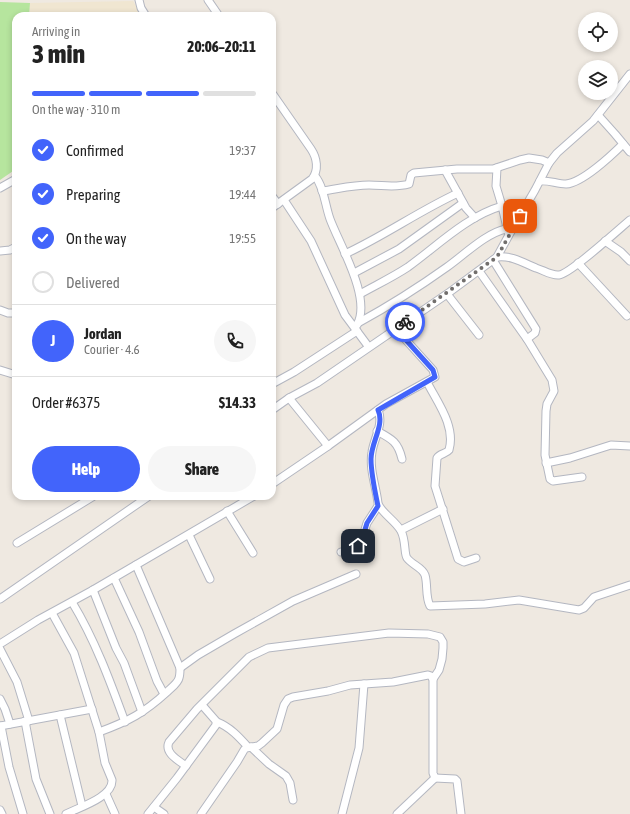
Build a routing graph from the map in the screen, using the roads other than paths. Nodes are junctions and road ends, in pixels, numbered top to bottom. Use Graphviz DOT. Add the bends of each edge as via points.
graph roads {
  1 [pos="139,0"];
  2 [pos="208,0"];
  3 [pos="144,12"];
  4 [pos="216,12"];
  5 [pos="630,74"];
  6 [pos="276,99"];
  7 [pos="598,115"];
  8 [pos="623,144"];
  9 [pos="630,152"];
  10 [pos="549,164"];
  11 [pos="497,168"];
  12 [pos="445,170"];
  13 [pos="314,176"];
  14 [pos="12,181"];
  15 [pos="540,181"];
  16 [pos="0,188"];
  17 [pos="322,191"];
  18 [pos="458,193"];
  19 [pos="463,203"];
  20 [pos="278,204"];
  21 [pos="502,206"];
  22 [pos="475,218"];
  23 [pos="630,220"];
  24 [pos="508,232"];
  25 [pos="605,241"];
  26 [pos="12,249"];
  27 [pos="0,251"];
  28 [pos="345,254"];
  29 [pos="495,259"];
  30 [pos="630,261"];
  31 [pos="578,263"];
  32 [pos="478,271"];
  33 [pos="354,273"];
  34 [pos="360,294"];
  35 [pos="446,294"];
  36 [pos="0,310"];
  37 [pos="12,312"];
  38 [pos="627,316"];
  39 [pos="356,327"];
  40 [pos="396,329"];
  41 [pos="478,335"];
  42 [pos="527,339"];
  43 [pos="368,346"];
  44 [pos="0,370"];
  45 [pos="12,374"];
  46 [pos="276,382"];
  47 [pos="427,382"];
  48 [pos="289,398"];
  49 [pos="276,407"];
  50 [pos="378,410"];
  51 [pos="377,431"];
  52 [pos="328,446"];
  53 [pos="630,446"];
  54 [pos="402,459"];
  55 [pos="546,463"];
  56 [pos="582,477"];
  57 [pos="276,481"];
  58 [pos="87,500"];
  59 [pos="143,500"];
  60 [pos="247,500"];
  61 [pos="378,506"];
  62 [pos="442,509"];
  63 [pos="227,511"];
  64 [pos="401,530"];
  65 [pos="189,535"];
  66 [pos="17,543"];
  67 [pos="341,552"];
  68 [pos="253,553"];
  69 [pos="476,558"];
  70 [pos="136,565"];
  71 [pos="356,574"];
  72 [pos="114,578"];
  73 [pos="210,579"];
  74 [pos="630,585"];
  75 [pos="93,590"];
  76 [pos="0,599"];
  77 [pos="72,602"];
  78 [pos="52,612"];
  79 [pos="0,644"];
  80 [pos="0,649"];
  81 [pos="180,668"];
  82 [pos="433,679"];
  83 [pos="364,684"];
  84 [pos="164,694"];
  85 [pos="0,699"];
  86 [pos="202,705"];
  87 [pos="92,709"];
  88 [pos="142,712"];
  89 [pos="60,715"];
  90 [pos="27,721"];
  91 [pos="125,722"];
  92 [pos="217,722"];
  93 [pos="10,724"];
  94 [pos="0,726"];
  95 [pos="100,732"];
  96 [pos="249,747"];
  97 [pos="186,766"];
  98 [pos="435,778"];
  99 [pos="106,794"];
  100 [pos="293,800"];
  101 [pos="82,806"];
  102 [pos="154,807"];
  103 [pos="0,810"];
  104 [pos="2,814"];
  105 [pos="23,814"];
  106 [pos="50,814"];
  107 [pos="66,814"];
  108 [pos="115,814"];
  109 [pos="148,814"];
  110 [pos="164,814"];
  111 [pos="201,814"];
  112 [pos="342,814"];
  113 [pos="397,814"];
  114 [pos="461,814"];
  1 -- 3 [label="street"];
  2 -- 4 [label="street"];
  5 -- 7 [label="street"];
  6 -- 13 [label="street" via="314,153 317,165"];
  7 -- 8 [label="street"];
  7 -- 10 [label="street" via="557,153"];
  8 -- 9 [label="street"];
  8 -- 15 [label="street" via="594,170 570,183"];
  10 -- 11 [label="street" via="529,158"];
  10 -- 15 [label="street"];
  11 -- 12 [label="street"];
  11 -- 21 [label="street" via="496,186"];
  12 -- 17 [label="street" via="414,173 411,175 410,184 402,186 368,185"];
  12 -- 18 [label="street"];
  13 -- 17 [label="street"];
  13 -- 20 [label="street"];
  14 -- 16 [label="street"];
  15 -- 24 [label="street"];
  17 -- 28 [label="street" via="329,218"];
  18 -- 19 [label="street"];
  18 -- 28 [label="street"];
  19 -- 22 [label="street"];
  19 -- 33 [label="street" via="399,249"];
  20 -- 39 [label="street" via="291,212 307,233 345,315"];
  21 -- 22 [label="street"];
  21 -- 24 [label="street"];
  22 -- 34 [label="street" via="407,267"];
  23 -- 25 [label="street"];
  24 -- 29 [label="street"];
  24 -- 39 [label="street" via="493,234"];
  25 -- 30 [label="street"];
  25 -- 31 [label="street"];
  26 -- 27 [label="street"];
  28 -- 33 [label="street"];
  29 -- 31 [label="street" via="508,257 556,275 564,274"];
  29 -- 32 [label="street"];
  29 -- 42 [label="street" via="536,329"];
  31 -- 38 [label="street"];
  32 -- 35 [label="street"];
  32 -- 42 [label="street"];
  33 -- 34 [label="street"];
  34 -- 39 [label="street" via="361,310"];
  35 -- 40 [label="street"];
  35 -- 41 [label="street"];
  36 -- 37 [label="street"];
  39 -- 43 [label="street"];
  39 -- 46 [label="street" via="290,375"];
  40 -- 43 [label="street"];
  40 -- 47 [label="street" via="433,370 435,377"];
  42 -- 55 [label="street" via="554,386 546,411"];
  43 -- 48 [label="street" via="317,383"];
  44 -- 45 [label="street"];
  47 -- 50 [label="street"];
  47 -- 62 [label="street" via="445,416 450,434 449,450 439,455 436,460 435,486"];
  48 -- 49 [label="street"];
  48 -- 52 [label="street"];
  50 -- 51 [label="street" via="381,418"];
  50 -- 52 [label="street"];
  51 -- 54 [label="street" via="397,444"];
  51 -- 61 [label="street" via="371,459"];
  52 -- 57 [label="street"];
  53 -- 55 [label="street" via="611,445"];
  55 -- 56 [label="street" via="551,480"];
  58 -- 66 [label="street"];
  59 -- 76 [label="street"];
  60 -- 63 [label="street"];
  61 -- 64 [label="street"];
  61 -- 67 [label="street" via="367,523 360,545"];
  62 -- 64 [label="street"];
  62 -- 69 [label="street" via="459,561"];
  63 -- 65 [label="street"];
  63 -- 68 [label="street"];
  64 -- 74 [label="street" via="406,543 406,556 425,576 428,602 431,606 519,600 580,610 594,597"];
  65 -- 70 [label="street"];
  65 -- 73 [label="street"];
  70 -- 72 [label="street"];
  70 -- 81 [label="street"];
  71 -- 81 [label="street" via="293,601"];
  72 -- 75 [label="street"];
  72 -- 84 [label="street"];
  75 -- 77 [label="street"];
  75 -- 88 [label="street"];
  77 -- 78 [label="street"];
  77 -- 91 [label="street" via="89,631"];
  78 -- 79 [label="street"];
  78 -- 87 [label="street" via="74,653"];
  80 -- 90 [label="street" via="17,682"];
  81 -- 84 [label="street" via="179,678"];
  82 -- 83 [label="street" via="428,675 393,682"];
  82 -- 86 [label="street" via="442,659 443,642 440,637 428,634 389,633 261,650 248,657"];
  82 -- 98 [label="street"];
  83 -- 96 [label="street" via="290,697 284,705 277,730 258,746"];
  83 -- 112 [label="street" via="360,748"];
  84 -- 88 [label="street"];
  85 -- 93 [label="street"];
  86 -- 92 [label="street"];
  86 -- 97 [label="street" via="168,744 169,752"];
  87 -- 89 [label="street"];
  87 -- 95 [label="street"];
  88 -- 91 [label="street"];
  89 -- 90 [label="street"];
  89 -- 101 [label="street"];
  90 -- 93 [label="street"];
  90 -- 106 [label="street" via="36,779"];
  91 -- 95 [label="street"];
  92 -- 96 [label="street" via="232,730"];
  92 -- 97 [label="street"];
  93 -- 94 [label="street"];
  94 -- 105 [label="street"];
  95 -- 99 [label="street" via="112,782"];
  96 -- 100 [label="street" via="286,776"];
  96 -- 111 [label="street" via="244,750"];
  97 -- 102 [label="street"];
  98 -- 113 [label="street"];
  98 -- 114 [label="street" via="457,781"];
  99 -- 101 [label="street"];
  99 -- 108 [label="street"];
  101 -- 107 [label="street"];
  102 -- 109 [label="street"];
  102 -- 110 [label="street"];
  103 -- 104 [label="street"];
}
